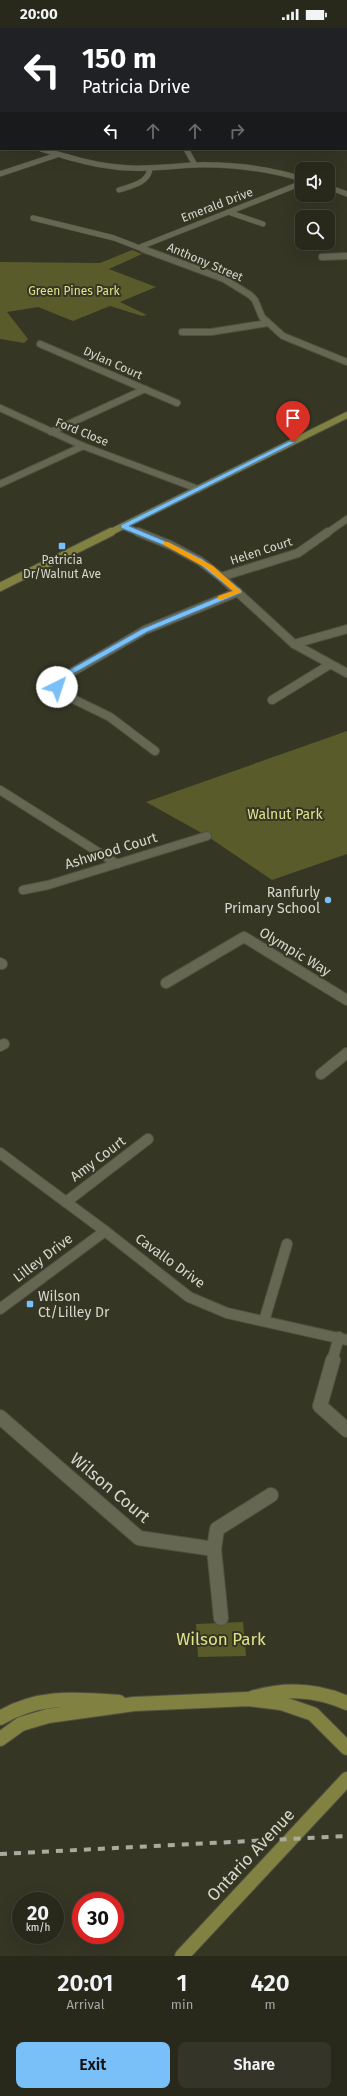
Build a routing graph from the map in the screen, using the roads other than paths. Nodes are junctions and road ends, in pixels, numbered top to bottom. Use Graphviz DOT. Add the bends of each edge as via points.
graph roads {
  1 [pos="44,150"];
  2 [pos="187,150"];
  3 [pos="57,155"];
  4 [pos="195,165"];
  5 [pos="150,168"];
  6 [pos="0,174"];
  7 [pos="295,177"];
  8 [pos="295,186"];
  9 [pos="119,190"];
  10 [pos="335,190"];
  11 [pos="347,194"];
  12 [pos="228,212"];
  13 [pos="33,218"];
  14 [pos="263,224"];
  15 [pos="140,247"];
  16 [pos="347,256"];
  17 [pos="322,257"];
  18 [pos="268,323"];
  19 [pos="182,332"];
  20 [pos="40,344"];
  21 [pos="347,362"];
  22 [pos="145,389"];
  23 [pos="177,403"];
  24 [pos="0,408"];
  25 [pos="347,415"];
  26 [pos="51,432"];
  27 [pos="83,446"];
  28 [pos="0,484"];
  29 [pos="195,491"];
  30 [pos="347,519"];
  31 [pos="131,522"];
  32 [pos="123,526"];
  33 [pos="170,545"];
  34 [pos="221,576"];
  35 [pos="0,587"];
  36 [pos="238,592"];
  37 [pos="347,629"];
  38 [pos="294,644"];
  39 [pos="329,665"];
  40 [pos="347,673"];
  41 [pos="272,700"];
  42 [pos="155,751"];
  43 [pos="0,790"];
  44 [pos="207,836"];
  45 [pos="117,864"];
  46 [pos="23,890"];
  47 [pos="166,983"];
  48 [pos="347,1000"];
  49 [pos="347,1053"];
  50 [pos="321,1074"];
  51 [pos="148,1139"];
  52 [pos="0,1154"];
  53 [pos="66,1202"];
  54 [pos="105,1231"];
  55 [pos="287,1244"];
  56 [pos="0,1309"];
  57 [pos="264,1321"];
  58 [pos="343,1339"];
  59 [pos="0,1417"];
  60 [pos="347,1430"];
  61 [pos="271,1496"];
  62 [pos="214,1549"];
  63 [pos="221,1618"];
  64 [pos="248,1699"];
  65 [pos="347,1703"];
  66 [pos="143,1704"];
  67 [pos="0,1718"];
  68 [pos="0,1740"];
  69 [pos="347,1748"];
  70 [pos="347,1779"];
  71 [pos="182,1956"];
  1 -- 3 [label="street"];
  2 -- 4 [label="street"];
  3 -- 5 [label="street" via="98,165"];
  3 -- 6 [label="street"];
  4 -- 5 [label="street"];
  4 -- 7 [label="street" via="257,167"];
  5 -- 9 [label="street" via="146,178"];
  8 -- 12 [label="street, Emerald Drive"];
  10 -- 11 [label="street"];
  12 -- 14 [label="street"];
  12 -- 15 [label="street, Emerald Drive"];
  13 -- 15 [label="street, Anthony Street" via="100,234"];
  15 -- 18 [label="street, Anthony Street" via="235,284 255,300 262,317"];
  16 -- 17 [label="street"];
  18 -- 19 [label="street" via="211,332"];
  18 -- 21 [label="street, Anthony Street" via="292,340"];
  20 -- 22 [label="street, Dylan Court"];
  22 -- 23 [label="street, Dylan Court"];
  22 -- 26 [label="street"];
  24 -- 26 [label="street, Ford Close"];
  25 -- 29 [label="street"];
  26 -- 27 [label="street, Ford Close"];
  27 -- 28 [label="street"];
  27 -- 29 [label="street, Ford Close"];
  29 -- 31 [label="street"];
  30 -- 34 [label="street, Helen Court" via="293,555"];
  31 -- 32 [label="street"];
  31 -- 33 [label="street"];
  32 -- 33 [label="street"];
  32 -- 35 [label="street"];
  33 -- 34 [label="street"];
  34 -- 36 [label="street"];
  36 -- 38 [label="street"];
  36 -- 42 [label="street" via="145,630 67,675 58,684 60,691 65,695 110,717"];
  37 -- 38 [label="street"];
  38 -- 39 [label="street"];
  39 -- 40 [label="street"];
  39 -- 41 [label="street"];
  43 -- 45 [label="street"];
  44 -- 45 [label="street, Ashwood Court"];
  45 -- 46 [label="street, Ashwood Court"];
  47 -- 48 [label="street, Olympic Way" via="244,937"];
  49 -- 50 [label="street"];
  51 -- 53 [label="street, Amy Court"];
  52 -- 53 [label="street, Cavallo Drive"];
  53 -- 54 [label="street, Cavallo Drive"];
  54 -- 56 [label="street, Lilley Drive"];
  54 -- 57 [label="street, Cavallo Drive" via="189,1297 227,1313"];
  55 -- 57 [label="street"];
  57 -- 58 [label="street, Cavallo Drive"];
  58 -- 60 [label="street" via="320,1406"];
  59 -- 62 [label="street, Wilson Court" via="139,1538"];
  61 -- 62 [label="street" via="217,1529"];
  62 -- 63 [label="street"];
  64 -- 65 [label="street" via="270,1692 295,1690 319,1693"];
  64 -- 66 [label="street"];
  64 -- 69 [label="street" via="281,1703 313,1714"];
  66 -- 67 [label="street" via="66,1698 24,1705"];
  66 -- 68 [label="street" via="34,1719 21,1724"];
  70 -- 71 [label="street, Ontario Avenue"];
}
